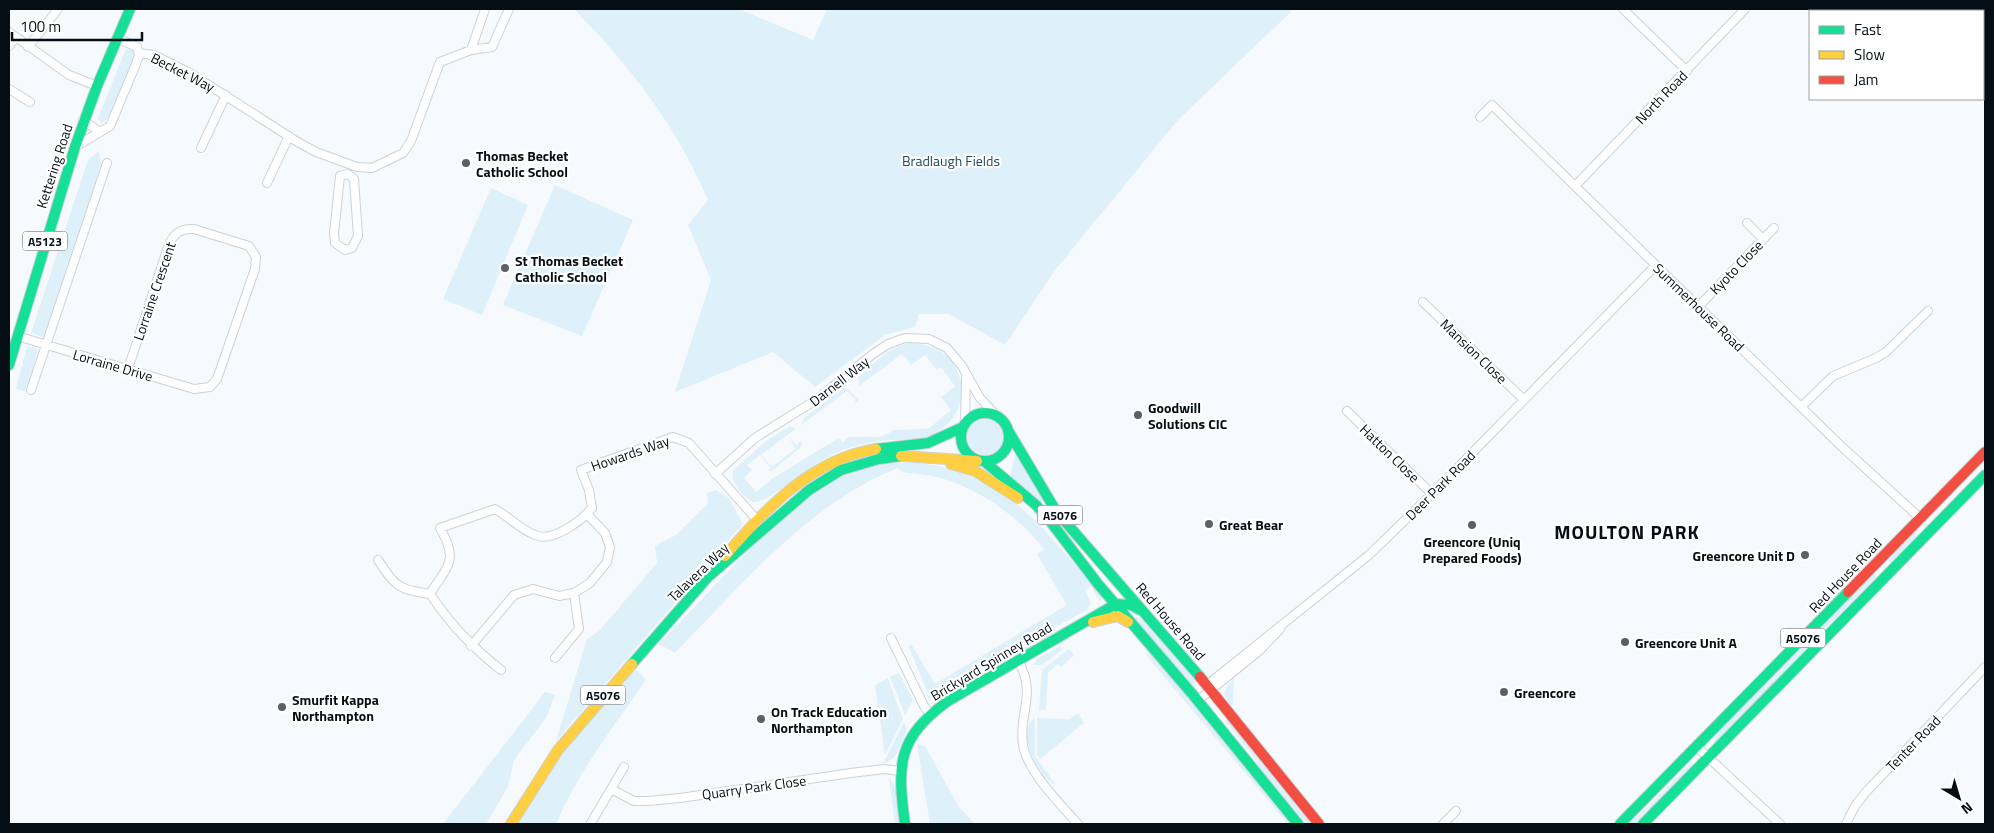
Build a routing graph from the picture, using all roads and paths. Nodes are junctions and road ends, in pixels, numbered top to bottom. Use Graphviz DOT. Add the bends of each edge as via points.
graph roads {
  1 [pos="58,9"];
  2 [pos="130,9"];
  3 [pos="485,9"];
  4 [pos="509,9"];
  5 [pos="1623,9"];
  6 [pos="1745,9"];
  7 [pos="12,35"];
  8 [pos="117,38"];
  9 [pos="9,46"];
  10 [pos="28,46"];
  11 [pos="471,50"];
  12 [pos="139,53"];
  13 [pos="1687,71"];
  14 [pos="97,86"];
  15 [pos="9,89"];
  16 [pos="226,95"];
  17 [pos="30,102"];
  18 [pos="1480,116"];
  19 [pos="83,120"];
  20 [pos="100,132"];
  21 [pos="289,136"];
  22 [pos="74,147"];
  23 [pos="201,148"];
  24 [pos="107,163"];
  25 [pos="347,165"];
  26 [pos="348,174"];
  27 [pos="267,183"];
  28 [pos="1576,185"];
  29 [pos="1747,223"];
  30 [pos="1774,228"];
  31 [pos="1763,239"];
  32 [pos="1656,265"];
  33 [pos="1423,302"];
  34 [pos="1699,306"];
  35 [pos="1928,311"];
  36 [pos="17,336"];
  37 [pos="45,345"];
  38 [pos="9,365"];
  39 [pos="128,369"];
  40 [pos="966,374"];
  41 [pos="210,387"];
  42 [pos="31,390"];
  43 [pos="1524,400"];
  44 [pos="1801,407"];
  45 [pos="1347,412"];
  46 [pos="997,416"];
  47 [pos="964,425"];
  48 [pos="1009,432"];
  49 [pos="1985,452"];
  50 [pos="924,458"];
  51 [pos="981,461"];
  52 [pos="1985,473"];
  53 [pos="715,474"];
  54 [pos="1432,494"];
  55 [pos="587,514"];
  56 [pos="1920,518"];
  57 [pos="757,520"];
  58 [pos="1050,521"];
  59 [pos="378,560"];
  60 [pos="708,577"];
  61 [pos="1124,588"];
  62 [pos="574,593"];
  63 [pos="430,594"];
  64 [pos="1120,606"];
  65 [pos="1145,614"];
  66 [pos="1103,618"];
  67 [pos="1134,627"];
  68 [pos="1066,632"];
  69 [pos="891,638"];
  70 [pos="470,646"];
  71 [pos="555,658"];
  72 [pos="1019,662"];
  73 [pos="1985,667"];
  74 [pos="501,670"];
  75 [pos="1208,689"];
  76 [pos="1197,701"];
  77 [pos="930,714"];
  78 [pos="1696,746"];
  79 [pos="1708,758"];
  80 [pos="624,767"];
  81 [pos="900,771"];
  82 [pos="1263,783"];
  83 [pos="611,789"];
  84 [pos="1456,811"];
  85 [pos="591,823"];
  86 [pos="511,824"];
  87 [pos="904,824"];
  88 [pos="1078,824"];
  89 [pos="1298,824"];
  90 [pos="1319,824"];
  91 [pos="1443,824"];
  92 [pos="1620,824"];
  93 [pos="1643,824"];
  94 [pos="1780,824"];
  95 [pos="1846,824"];
  1 -- 10 [label="street"];
  2 -- 8 [label="main road, Kettering Road / A5123"];
  3 -- 11 [label="street"];
  4 -- 11 [label="street, Becket Way" via="492,47"];
  5 -- 13 [label="street"];
  6 -- 13 [label="street, North Road"];
  7 -- 9 [label="street"];
  7 -- 10 [label="street"];
  8 -- 12 [label="street" via="134,45"];
  8 -- 14 [label="main road, Kettering Road / A5123"];
  10 -- 14 [label="street" via="70,76"];
  11 -- 25 [label="street, Becket Way" via="440,62 411,141 403,153 372,168"];
  12 -- 16 [label="street, Becket Way" via="166,61"];
  12 -- 20 [label="street" via="112,123"];
  13 -- 28 [label="street, North Road"];
  14 -- 19 [label="main road, Kettering Road / A5123"];
  15 -- 17 [label="street"];
  16 -- 21 [label="street, Becket Way"];
  16 -- 23 [label="street, Becket Way"];
  18 -- 28 [label="street, Summerhouse Road" via="1492,105"];
  19 -- 20 [label="street"];
  19 -- 22 [label="main road, Kettering Road / A5123"];
  20 -- 22 [label="street"];
  21 -- 25 [label="street, Becket Way"];
  21 -- 27 [label="street"];
  22 -- 36 [label="main road, Kettering Road / A5123"];
  24 -- 37 [label="street"];
  25 -- 26 [label="street"];
  26 -- 26 [label="street" via="354,179 358,236 352,248 345,250 335,243 334,233 340,176"];
  28 -- 32 [label="street, Summerhouse Road"];
  29 -- 31 [label="street"];
  30 -- 31 [label="street, Kyoto Close"];
  31 -- 34 [label="street, Kyoto Close"];
  32 -- 34 [label="street, Summerhouse Road"];
  32 -- 43 [label="street, Deer Park Road"];
  33 -- 43 [label="street, Mansion Close"];
  34 -- 44 [label="street, Summerhouse Road"];
  35 -- 44 [label="street" via="1886,352 1833,376"];
  36 -- 37 [label="street, Lorraine Drive"];
  36 -- 38 [label="main road, Kettering Road / A5123"];
  37 -- 39 [label="street, Lorraine Drive"];
  37 -- 42 [label="street"];
  39 -- 41 [label="street, Lorraine Drive" via="194,389"];
  39 -- 41 [label="street, Lorraine Crescent" via="172,238 182,230 194,229 243,243 256,257 255,269 217,379"];
  40 -- 46 [label="street, Darnell Way" via="980,398"];
  40 -- 47 [label="street"];
  40 -- 53 [label="street, Darnell Way" via="954,355 937,342 918,338 896,340 808,405 755,438"];
  43 -- 54 [label="street, Deer Park Road"];
  44 -- 56 [label="street, Summerhouse Road"];
  45 -- 54 [label="street, Hatton Close"];
  46 -- 47 [label="main road" via="975,415"];
  46 -- 48 [label="main road"];
  47 -- 51 [label="main road" via="961,434 963,448"];
  47 -- 57 [label="main road" via="928,443 864,452 826,465 789,490"];
  48 -- 51 [label="main road" via="1008,447 1004,453 998,458"];
  48 -- 61 [label="main road, Red House Road / A5076" via="1056,511"];
  49 -- 56 [label="main road, Red House Road / A5076"];
  50 -- 51 [label="main road, Talavera Way / A5076"];
  50 -- 58 [label="main road" via="975,471"];
  50 -- 60 [label="main road, Talavera Way / A5076" via="900,456 878,459 840,470 809,490"];
  51 -- 58 [label="main road" via="1036,505"];
  52 -- 56 [label="main road" via="1976,477 1935,518"];
  52 -- 79 [label="main road"];
  53 -- 55 [label="street, Howards Way" via="689,443 673,437 581,470 592,508"];
  53 -- 57 [label="street, Howards Way"];
  54 -- 75 [label="street, Deer Park Road" via="1259,650"];
  55 -- 62 [label="street" via="605,533 610,547 607,562 590,583"];
  55 -- 63 [label="street" via="580,522 554,534 537,536 495,509 440,528 450,546 451,560"];
  56 -- 78 [label="main road, Red House Road / A5076"];
  57 -- 60 [label="main road"];
  58 -- 64 [label="main road"];
  59 -- 63 [label="street" via="393,582 404,590"];
  60 -- 86 [label="main road, Talavera Way / A5076" via="575,729"];
  61 -- 64 [label="main road" via="1128,596"];
  61 -- 65 [label="main road, Red House Road / A5076"];
  62 -- 70 [label="street" via="559,596 533,589 514,595"];
  62 -- 71 [label="street" via="579,629"];
  63 -- 70 [label="street"];
  64 -- 65 [label="main road"];
  64 -- 66 [label="main road"];
  64 -- 67 [label="main road"];
  64 -- 68 [label="main road, Brickyard Spinney Road"];
  65 -- 75 [label="main road, Red House Road / A5076"];
  66 -- 67 [label="main road" via="1118,616"];
  66 -- 68 [label="main road"];
  67 -- 76 [label="main road"];
  68 -- 72 [label="main road, Brickyard Spinney Road"];
  69 -- 77 [label="street"];
  70 -- 74 [label="street"];
  72 -- 77 [label="main road, Brickyard Spinney Road"];
  72 -- 88 [label="street" via="1028,691 1022,735 1025,754 1037,774"];
  73 -- 95 [label="street, Tenter Road" via="1866,792"];
  75 -- 76 [label="street, Deer Park Road"];
  75 -- 82 [label="main road" via="1212,711 1250,757"];
  75 -- 90 [label="main road, Red House Road / A5076"];
  76 -- 82 [label="main road"];
  77 -- 81 [label="main road, Brickyard Spinney Road" via="910,738"];
  78 -- 79 [label="street"];
  78 -- 92 [label="main road, Red House Road / A5076"];
  79 -- 93 [label="main road"];
  79 -- 94 [label="street"];
  80 -- 83 [label="street"];
  81 -- 83 [label="street, Quarry Park Close" via="859,772 648,801 634,800"];
  81 -- 87 [label="main road, Brickyard Spinney Road"];
  82 -- 89 [label="main road"];
  83 -- 85 [label="street"];
  84 -- 91 [label="street"];
}
